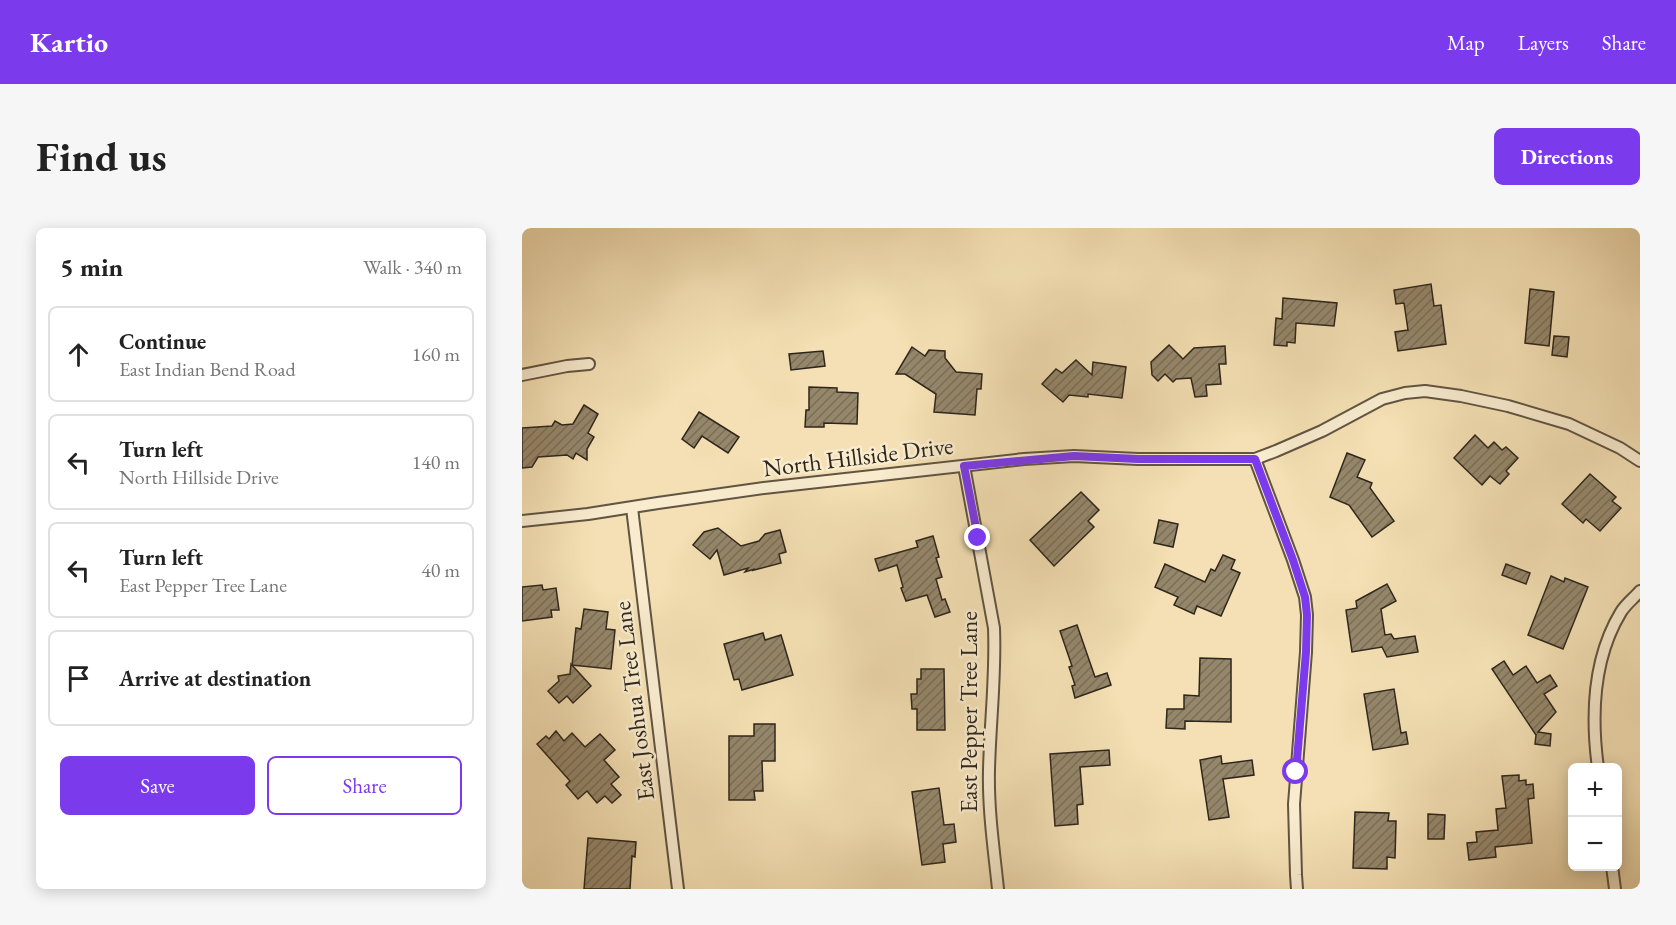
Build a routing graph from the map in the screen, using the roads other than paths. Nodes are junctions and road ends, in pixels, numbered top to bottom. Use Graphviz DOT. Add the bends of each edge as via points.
graph roads {
  1 [pos="589,364"];
  2 [pos="522,375"];
  3 [pos="1255,459"];
  4 [pos="1640,461"];
  5 [pos="964,466"];
  6 [pos="632,508"];
  7 [pos="522,521"];
  8 [pos="1640,591"];
  9 [pos="1597,763"];
  10 [pos="1613,871"];
  11 [pos="678,889"];
  12 [pos="998,889"];
  13 [pos="1298,889"];
  14 [pos="1615,889"];
  1 -- 2 [label="street"];
  3 -- 4 [label="street, North Hillside Drive" via="1322,431 1382,399 1425,391 1508,406 1569,424"];
  3 -- 5 [label="street, North Hillside Drive" via="1074,456"];
  3 -- 13 [label="street" via="1293,560 1307,615 1294,804"];
  5 -- 6 [label="street, North Hillside Drive"];
  5 -- 12 [label="street, East Pepper Tree Lane" via="994,628 988,771"];
  6 -- 7 [label="street, North Hillside Drive"];
  6 -- 11 [label="street, East Joshua Tree Lane"];
  8 -- 9 [label="street" via="1622,610 1603,650 1595,708"];
  10 -- 14 [label="street"];
}
